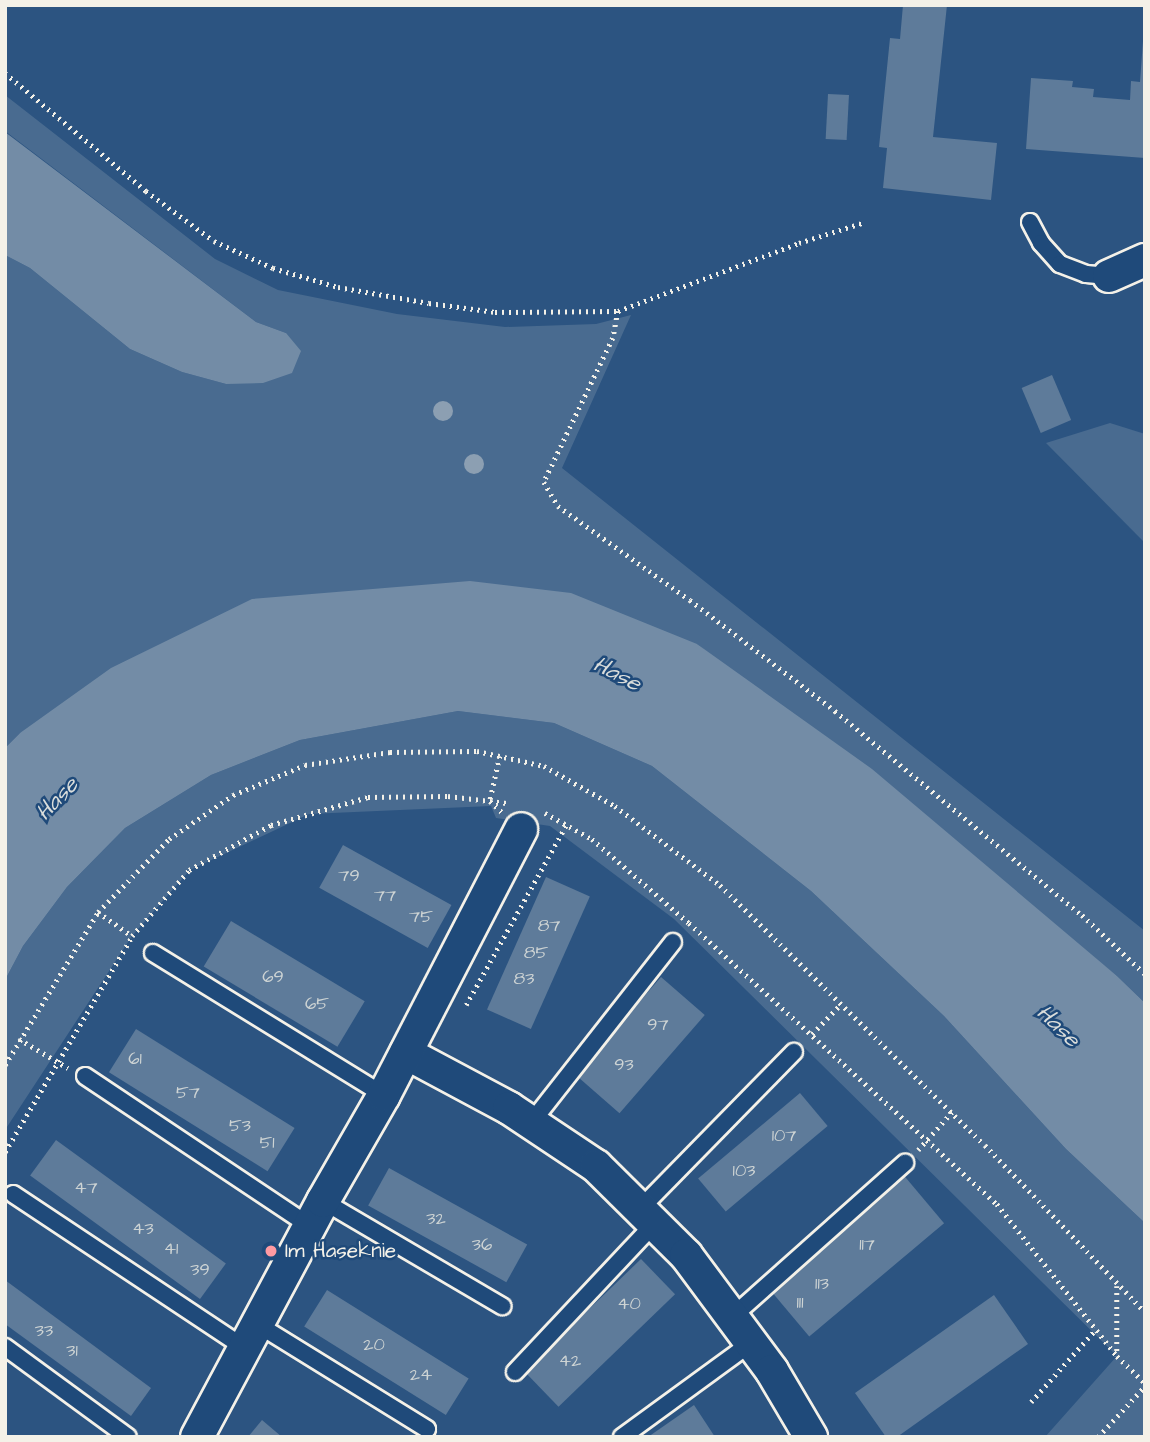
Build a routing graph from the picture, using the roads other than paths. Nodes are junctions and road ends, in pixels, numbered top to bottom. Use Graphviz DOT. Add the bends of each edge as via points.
graph roads {
  1 [pos="1030,222"];
  2 [pos="1145,260"];
  3 [pos="1109,276"];
  4 [pos="527,815"];
  5 [pos="673,942"];
  6 [pos="153,953"];
  7 [pos="794,1052"];
  8 [pos="406,1053"];
  9 [pos="85,1076"];
  10 [pos="384,1096"];
  11 [pos="531,1123"];
  12 [pos="905,1163"];
  13 [pos="13,1194"];
  14 [pos="316,1214"];
  15 [pos="647,1216"];
  16 [pos="502,1306"];
  17 [pos="732,1317"];
  18 [pos="251,1336"];
  19 [pos="751,1343"];
  20 [pos="5,1347"];
  21 [pos="515,1373"];
  22 [pos="427,1429"];
  23 [pos="128,1437"];
  24 [pos="197,1437"];
  25 [pos="622,1437"];
  26 [pos="811,1437"];
  1 -- 3 [label="lane" via="1060,264 1086,274"];
  2 -- 3 [label="street"];
  4 -- 8 [label="street"];
  5 -- 11 [label="lane"];
  6 -- 10 [label="lane"];
  7 -- 15 [label="lane"];
  8 -- 10 [label="street"];
  8 -- 11 [label="street"];
  9 -- 14 [label="lane"];
  10 -- 14 [label="street"];
  11 -- 15 [label="street" via="596,1166"];
  12 -- 17 [label="lane"];
  13 -- 18 [label="lane"];
  14 -- 16 [label="lane"];
  14 -- 18 [label="street"];
  15 -- 17 [label="street" via="686,1255"];
  15 -- 21 [label="lane"];
  17 -- 19 [label="street"];
  18 -- 22 [label="lane"];
  18 -- 24 [label="street"];
  19 -- 25 [label="lane"];
  19 -- 26 [label="street"];
  20 -- 23 [label="lane"];
}
